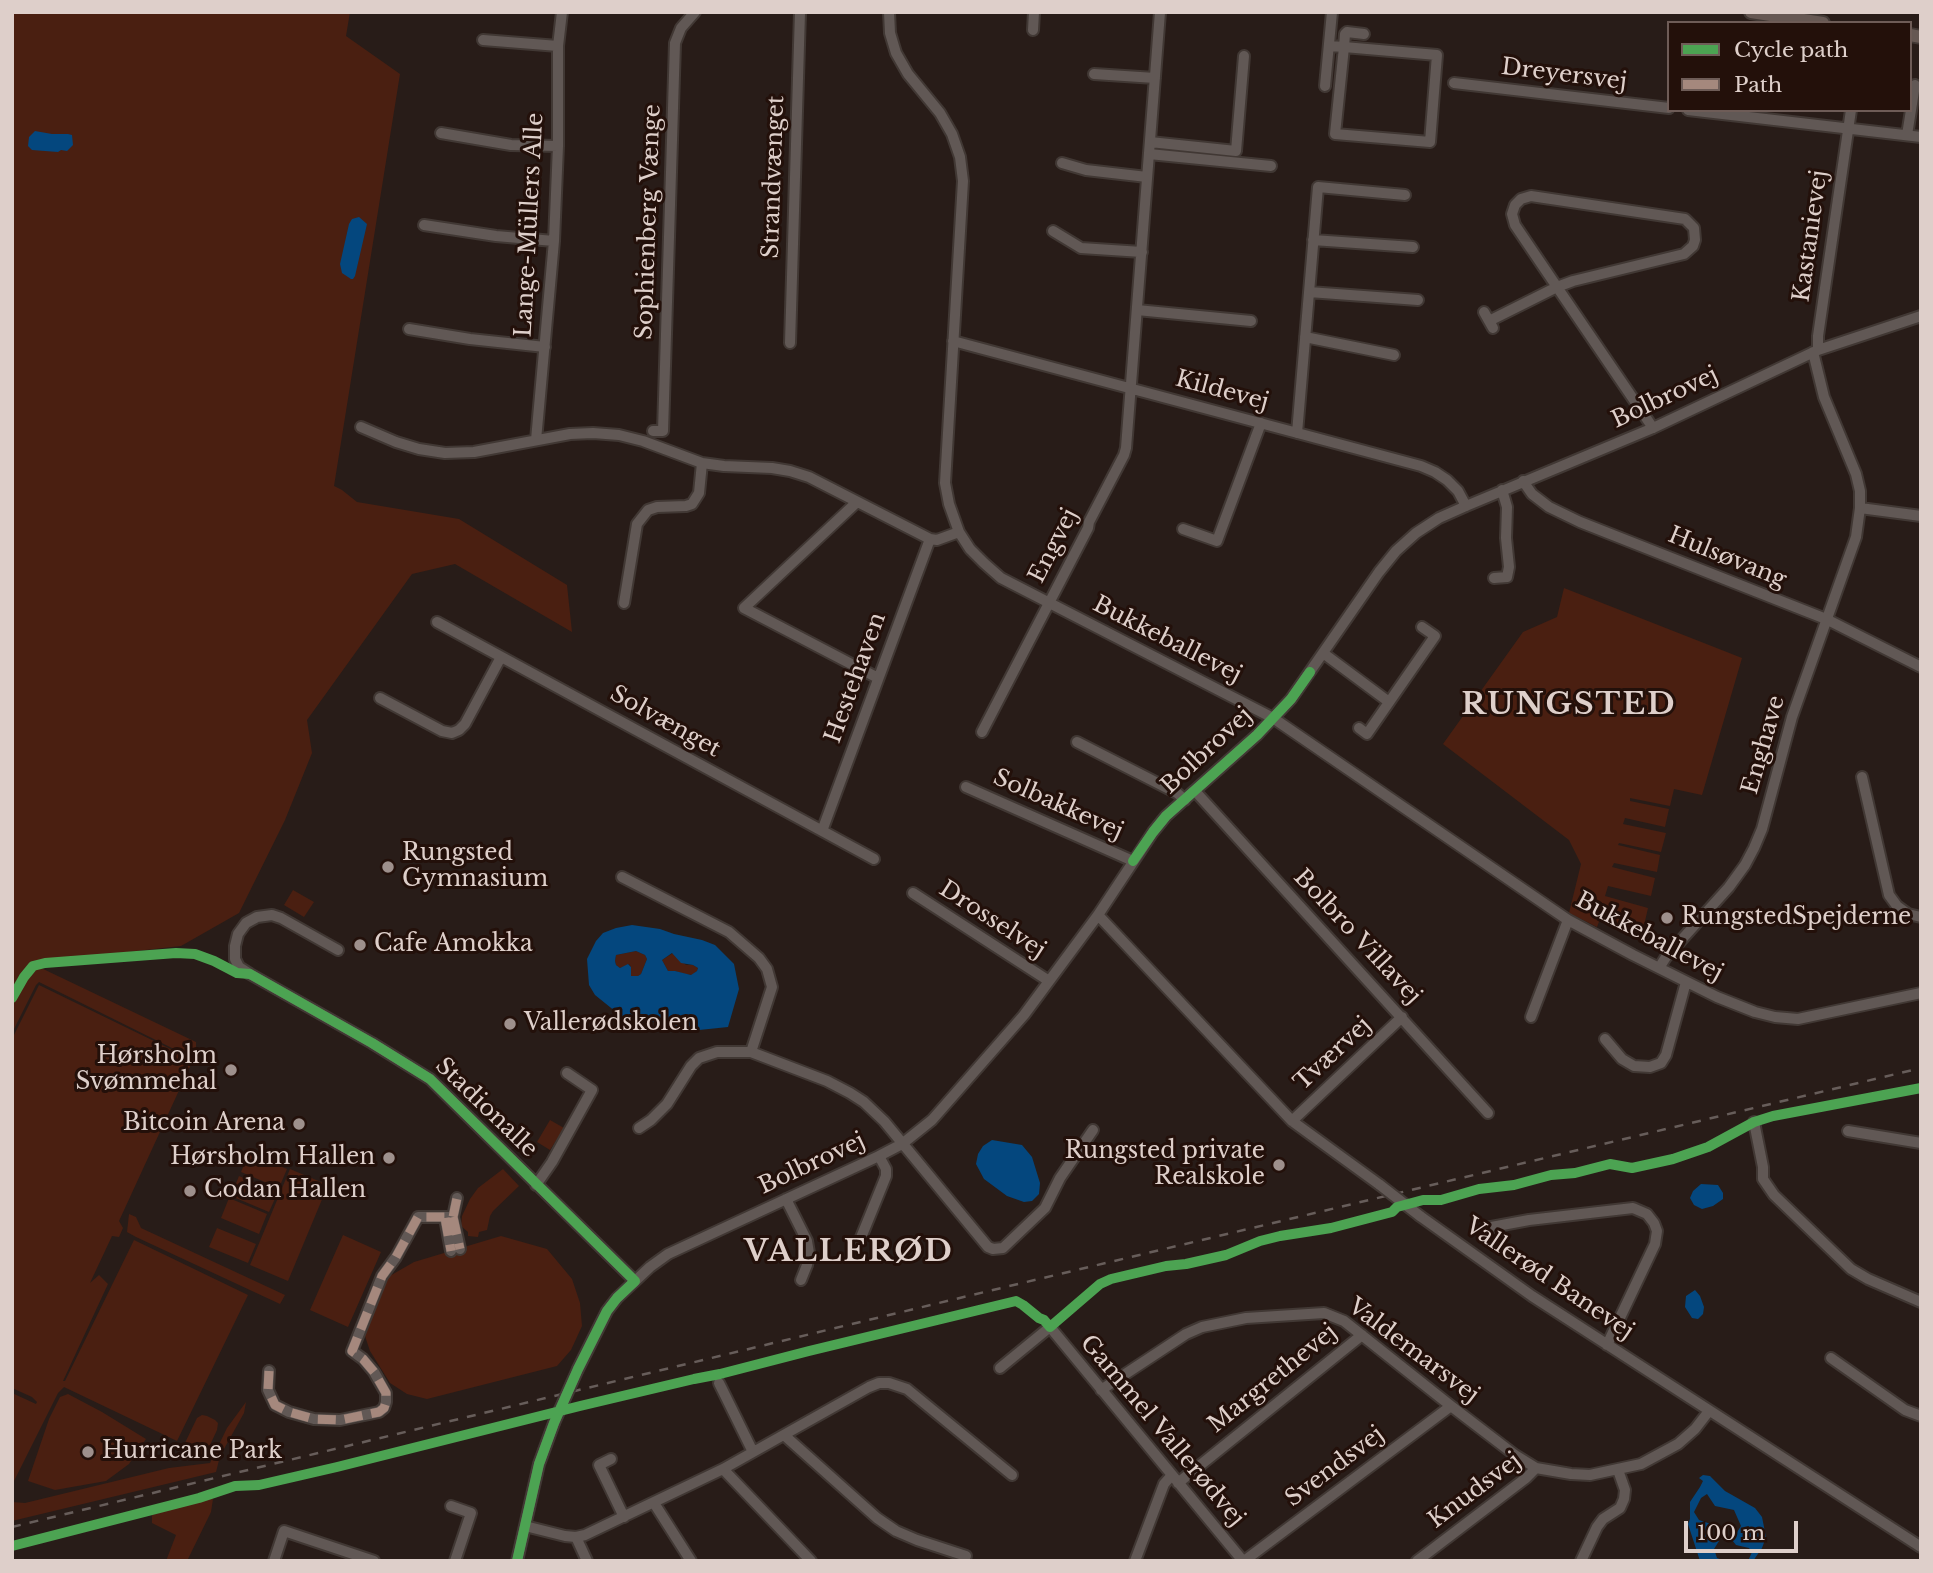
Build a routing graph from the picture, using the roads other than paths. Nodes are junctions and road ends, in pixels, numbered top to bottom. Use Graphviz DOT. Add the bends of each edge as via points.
graph roads {
  1 [pos="562,12"];
  2 [pos="695,12"];
  3 [pos="800,12"];
  4 [pos="889,12"];
  5 [pos="1034,12"];
  6 [pos="1160,12"];
  7 [pos="1332,12"];
  8 [pos="1751,12"];
  9 [pos="1811,21"];
  10 [pos="1033,30"];
  11 [pos="1364,34"];
  12 [pos="483,40"];
  13 [pos="558,46"];
  14 [pos="1329,46"];
  15 [pos="1344,47"];
  16 [pos="1244,56"];
  17 [pos="1094,74"];
  18 [pos="1155,78"];
  19 [pos="1454,83"];
  20 [pos="1915,85"];
  21 [pos="1325,86"];
  22 [pos="1912,104"];
  23 [pos="1667,108"];
  24 [pos="1705,112"];
  25 [pos="1851,112"];
  26 [pos="1911,112"];
  27 [pos="1849,129"];
  28 [pos="440,133"];
  29 [pos="1907,135"];
  30 [pos="1921,137"];
  31 [pos="558,146"];
  32 [pos="1149,148"];
  33 [pos="1062,163"];
  34 [pos="1271,166"];
  35 [pos="1147,177"];
  36 [pos="1405,195"];
  37 [pos="424,225"];
  38 [pos="1053,231"];
  39 [pos="1313,240"];
  40 [pos="554,241"];
  41 [pos="1413,247"];
  42 [pos="1142,252"];
  43 [pos="1557,288"];
  44 [pos="1309,292"];
  45 [pos="1418,300"];
  46 [pos="1137,310"];
  47 [pos="1921,316"];
  48 [pos="1489,320"];
  49 [pos="1251,321"];
  50 [pos="410,329"];
  51 [pos="1305,337"];
  52 [pos="953,341"];
  53 [pos="790,343"];
  54 [pos="545,347"];
  55 [pos="1815,351"];
  56 [pos="1394,355"];
  57 [pos="1132,388"];
  58 [pos="1261,423"];
  59 [pos="361,427"];
  60 [pos="1653,428"];
  61 [pos="653,431"];
  62 [pos="1297,433"];
  63 [pos="536,440"];
  64 [pos="702,463"];
  65 [pos="1523,481"];
  66 [pos="1502,491"];
  67 [pos="857,502"];
  68 [pos="1466,506"];
  69 [pos="1860,508"];
  70 [pos="1921,516"];
  71 [pos="1183,529"];
  72 [pos="959,532"];
  73 [pos="930,539"];
  74 [pos="1494,578"];
  75 [pos="624,603"];
  76 [pos="1049,603"];
  77 [pos="1826,620"];
  78 [pos="437,622"];
  79 [pos="1422,627"];
  80 [pos="1323,653"];
  81 [pos="501,657"];
  82 [pos="1921,667"];
  83 [pos="878,678"];
  84 [pos="380,698"];
  85 [pos="1390,702"];
  86 [pos="1273,718"];
  87 [pos="1359,728"];
  88 [pos="982,732"];
  89 [pos="1077,742"];
  90 [pos="1862,777"];
  91 [pos="966,787"];
  92 [pos="1195,791"];
  93 [pos="1185,800"];
  94 [pos="822,831"];
  95 [pos="874,859"];
  96 [pos="1133,861"];
  97 [pos="622,877"];
  98 [pos="913,893"];
  99 [pos="1098,915"];
  100 [pos="1921,917"];
  101 [pos="1568,920"];
  102 [pos="338,950"];
  103 [pos="1658,968"];
  104 [pos="1049,981"];
  105 [pos="1686,982"];
  106 [pos="1921,993"];
  107 [pos="1402,1017"];
  108 [pos="1531,1017"];
  109 [pos="1605,1039"];
  110 [pos="751,1052"];
  111 [pos="567,1073"];
  112 [pos="1488,1112"];
  113 [pos="1292,1121"];
  114 [pos="1754,1122"];
  115 [pos="639,1128"];
  116 [pos="1093,1130"];
  117 [pos="1848,1132"];
  118 [pos="1921,1143"];
  119 [pos="902,1144"];
  120 [pos="879,1156"];
  121 [pos="536,1185"];
  122 [pos="457,1198"];
  123 [pos="786,1199"];
  124 [pos="449,1217"];
  125 [pos="1486,1228"];
  126 [pos="860,1240"];
  127 [pos="456,1250"];
  128 [pos="801,1280"];
  129 [pos="635,1281"];
  130 [pos="1921,1302"];
  131 [pos="1362,1335"];
  132 [pos="1608,1345"];
  133 [pos="1831,1359"];
  134 [pos="1000,1368"];
  135 [pos="269,1371"];
  136 [pos="719,1383"];
  137 [pos="1101,1390"];
  138 [pos="1451,1406"];
  139 [pos="1709,1411"];
  140 [pos="1921,1416"];
  141 [pos="784,1435"];
  142 [pos="753,1452"];
  143 [pos="611,1459"];
  144 [pos="1536,1468"];
  145 [pos="723,1469"];
  146 [pos="1618,1470"];
  147 [pos="1012,1475"];
  148 [pos="1175,1479"];
  149 [pos="654,1503"];
  150 [pos="451,1506"];
  151 [pos="624,1517"];
  152 [pos="525,1526"];
  153 [pos="576,1537"];
  154 [pos="1921,1547"];
  155 [pos="966,1556"];
  156 [pos="356,1558"];
  157 [pos="274,1561"];
  158 [pos="374,1561"];
  159 [pos="455,1561"];
  160 [pos="517,1561"];
  161 [pos="587,1561"];
  162 [pos="691,1561"];
  163 [pos="811,1561"];
  164 [pos="1135,1561"];
  165 [pos="1243,1561"];
  166 [pos="1417,1561"];
  167 [pos="1581,1561"];
  1 -- 13 [label="street, Lange-Müllers Alle"];
  2 -- 61 [label="street, Sophienberg Vænge" via="675,43 663,430"];
  3 -- 53 [label="street, Strandvænget"];
  4 -- 52 [label="street, Bukkeballevej" via="896,53 940,113 960,156 963,181"];
  5 -- 10 [label="street"];
  6 -- 18 [label="street, Engvej"];
  7 -- 14 [label="street"];
  8 -- 9 [label="main road"];
  11 -- 15 [label="street" via="1347,32"];
  12 -- 13 [label="street"];
  13 -- 31 [label="street, Lange-Müllers Alle"];
  14 -- 15 [label="street"];
  14 -- 21 [label="street"];
  15 -- 15 [label="street" via="1335,134 1430,142 1437,55"];
  16 -- 32 [label="street" via="1236,151"];
  17 -- 18 [label="street"];
  18 -- 32 [label="street, Engvej"];
  19 -- 23 [label="street, Dreyersvej"];
  20 -- 22 [label="street"];
  24 -- 27 [label="street"];
  25 -- 27 [label="street, Kastanievej"];
  26 -- 29 [label="street"];
  27 -- 29 [label="street"];
  27 -- 55 [label="street, Kastanievej"];
  28 -- 31 [label="street" via="511,145"];
  29 -- 30 [label="street"];
  31 -- 40 [label="street, Lange-Müllers Alle"];
  32 -- 34 [label="street"];
  32 -- 35 [label="street, Engvej"];
  33 -- 35 [label="street"];
  35 -- 42 [label="street, Engvej"];
  36 -- 39 [label="street" via="1318,187"];
  37 -- 40 [label="street"];
  38 -- 42 [label="street" via="1081,248"];
  39 -- 41 [label="street"];
  39 -- 44 [label="street"];
  40 -- 54 [label="street, Lange-Müllers Alle"];
  42 -- 46 [label="street, Engvej"];
  43 -- 43 [label="street" via="1515,225 1512,214 1521,199 1531,196 1680,217 1693,228 1693,246 1684,254"];
  43 -- 48 [label="street"];
  43 -- 60 [label="street"];
  44 -- 45 [label="street"];
  44 -- 51 [label="street"];
  46 -- 49 [label="street"];
  46 -- 57 [label="street, Engvej"];
  47 -- 55 [label="street, Bolbrovej"];
  50 -- 54 [label="street"];
  51 -- 56 [label="street"];
  51 -- 62 [label="street"];
  52 -- 57 [label="street, Kildevej"];
  52 -- 72 [label="street, Bukkeballevej" via="945,483"];
  54 -- 63 [label="street, Lange-Müllers Alle"];
  55 -- 60 [label="street, Bolbrovej"];
  55 -- 69 [label="street, Enghave" via="1824,397 1856,474"];
  57 -- 58 [label="street, Kildevej"];
  57 -- 76 [label="street, Engvej" via="1124,455"];
  58 -- 62 [label="street, Kildevej"];
  58 -- 71 [label="street" via="1217,541"];
  59 -- 63 [label="street" via="396,442 445,453"];
  60 -- 65 [label="street, Bolbrovej"];
  62 -- 68 [label="street, Kildevej" via="1435,472 1458,491"];
  63 -- 64 [label="street" via="570,434 619,435"];
  64 -- 67 [label="street" via="790,471"];
  64 -- 75 [label="street" via="699,494 692,504 648,510 637,524"];
  65 -- 66 [label="street, Bolbrovej"];
  65 -- 77 [label="street, Hulsøvang" via="1532,494 1580,522"];
  66 -- 68 [label="street, Bolbrovej"];
  66 -- 74 [label="street" via="1507,507 1509,567 1507,577"];
  67 -- 73 [label="street"];
  67 -- 83 [label="street" via="744,608"];
  68 -- 80 [label="street, Bolbrovej" via="1439,518 1396,551"];
  69 -- 70 [label="street"];
  69 -- 77 [label="street, Enghave" via="1856,537"];
  72 -- 73 [label="street"];
  72 -- 76 [label="street, Bukkeballevej" via="1001,578"];
  73 -- 83 [label="street, Hestehaven"];
  76 -- 86 [label="street, Bukkeballevej"];
  76 -- 88 [label="street, Engvej"];
  77 -- 82 [label="street, Hulsøvang"];
  77 -- 103 [label="street, Enghave" via="1754,848 1728,887"];
  78 -- 81 [label="street, Solvænget"];
  79 -- 85 [label="street" via="1434,636"];
  80 -- 85 [label="street"];
  80 -- 86 [label="street, Bolbrovej"];
  81 -- 84 [label="street" via="465,724 452,733"];
  81 -- 94 [label="street, Solvænget"];
  83 -- 94 [label="street, Hestehaven"];
  85 -- 87 [label="street" via="1367,734"];
  86 -- 92 [label="street, Bolbrovej"];
  86 -- 101 [label="street, Bukkeballevej"];
  89 -- 93 [label="street"];
  90 -- 100 [label="street" via="1889,895 1908,914"];
  91 -- 96 [label="street, Solbakkevej"];
  92 -- 93 [label="street, Bolbrovej"];
  92 -- 107 [label="street, Bolbro Villavej"];
  93 -- 96 [label="street, Bolbrovej" via="1153,832"];
  94 -- 95 [label="street, Solvænget"];
  96 -- 99 [label="street, Bolbrovej"];
  97 -- 110 [label="street" via="729,932 759,958 772,987"];
  98 -- 104 [label="street, Drosselvej"];
  99 -- 104 [label="street, Bolbrovej"];
  99 -- 113 [label="street, Vallerød Banevej"];
  101 -- 103 [label="street, Bukkeballevej"];
  101 -- 108 [label="street"];
  102 -- 121 [label="street, Stadionalle" via="272,915 246,923 238,934 235,960 250,974 430,1079"];
  103 -- 105 [label="street, Bukkeballevej"];
  104 -- 119 [label="street, Bolbrovej" via="988,1059 932,1120"];
  105 -- 106 [label="street, Bukkeballevej" via="1755,1012 1798,1019"];
  105 -- 109 [label="street" via="1661,1063 1633,1066"];
  107 -- 112 [label="street, Bolbro Villavej"];
  107 -- 113 [label="street, Tværvej"];
  110 -- 115 [label="street" via="717,1052 698,1058 667,1104"];
  110 -- 119 [label="street" via="850,1093 884,1121"];
  111 -- 121 [label="street, Stadionalle" via="592,1090"];
  113 -- 132 [label="street, Vallerød Banevej, bridge" via="1532,1296"];
  114 -- 130 [label="street" via="1763,1179 1774,1195 1851,1269"];
  116 -- 119 [label="street" via="1045,1208 999,1250 982,1241"];
  117 -- 118 [label="street"];
  119 -- 120 [label="street, Bolbrovej"];
  120 -- 123 [label="street, Bolbrovej"];
  120 -- 126 [label="street" via="886,1176"];
  121 -- 129 [label="street, Stadionalle"];
  122 -- 124 [label="street"];
  123 -- 128 [label="street" via="807,1241 809,1253"];
  123 -- 129 [label="street, Bolbrovej" via="678,1248"];
  124 -- 127 [label="street"];
  124 -- 135 [label="street" via="418,1217 382,1276 352,1351 374,1372 386,1393 384,1408 340,1420 289,1412 275,1405 268,1390"];
  125 -- 132 [label="street" via="1633,1208 1647,1214 1657,1231 1656,1244"];
  129 -- 152 [label="street, Bolbrovej, bridge" via="607,1311 554,1423"];
  131 -- 137 [label="street, Valdemarsvej" via="1324,1313 1246,1318 1202,1327"];
  131 -- 138 [label="street, Valdemarsvej"];
  131 -- 148 [label="street, Margrethevej"];
  132 -- 139 [label="street, Vallerød Banevej"];
  133 -- 140 [label="street"];
  134 -- 137 [label="street, Gammel Vallerødvej" via="1050,1327"];
  136 -- 142 [label="street"];
  137 -- 148 [label="street, Gammel Vallerødvej"];
  138 -- 144 [label="street, Valdemarsvej"];
  138 -- 165 [label="street, Svendsvej"];
  139 -- 146 [label="street, Knudsvej" via="1678,1444 1641,1464"];
  139 -- 154 [label="street, Vallerød Banevej"];
  141 -- 142 [label="street"];
  141 -- 147 [label="street" via="869,1387 889,1383 907,1389"];
  141 -- 155 [label="street" via="896,1531"];
  142 -- 145 [label="street"];
  143 -- 151 [label="street" via="599,1465"];
  144 -- 146 [label="street, Knudsvej" via="1590,1475"];
  144 -- 166 [label="street, Knudsvej"];
  145 -- 149 [label="street"];
  145 -- 163 [label="street"];
  146 -- 167 [label="street" via="1624,1499 1597,1527"];
  148 -- 164 [label="street" via="1164,1484"];
  148 -- 165 [label="street, Gammel Vallerødvej"];
  149 -- 151 [label="street"];
  149 -- 162 [label="street"];
  150 -- 159 [label="street" via="471,1513"];
  151 -- 153 [label="street"];
  152 -- 153 [label="street"];
  152 -- 160 [label="street, Bolbrovej"];
  153 -- 161 [label="street"];
  156 -- 157 [label="street" via="284,1531"];
  156 -- 158 [label="street"];
}
